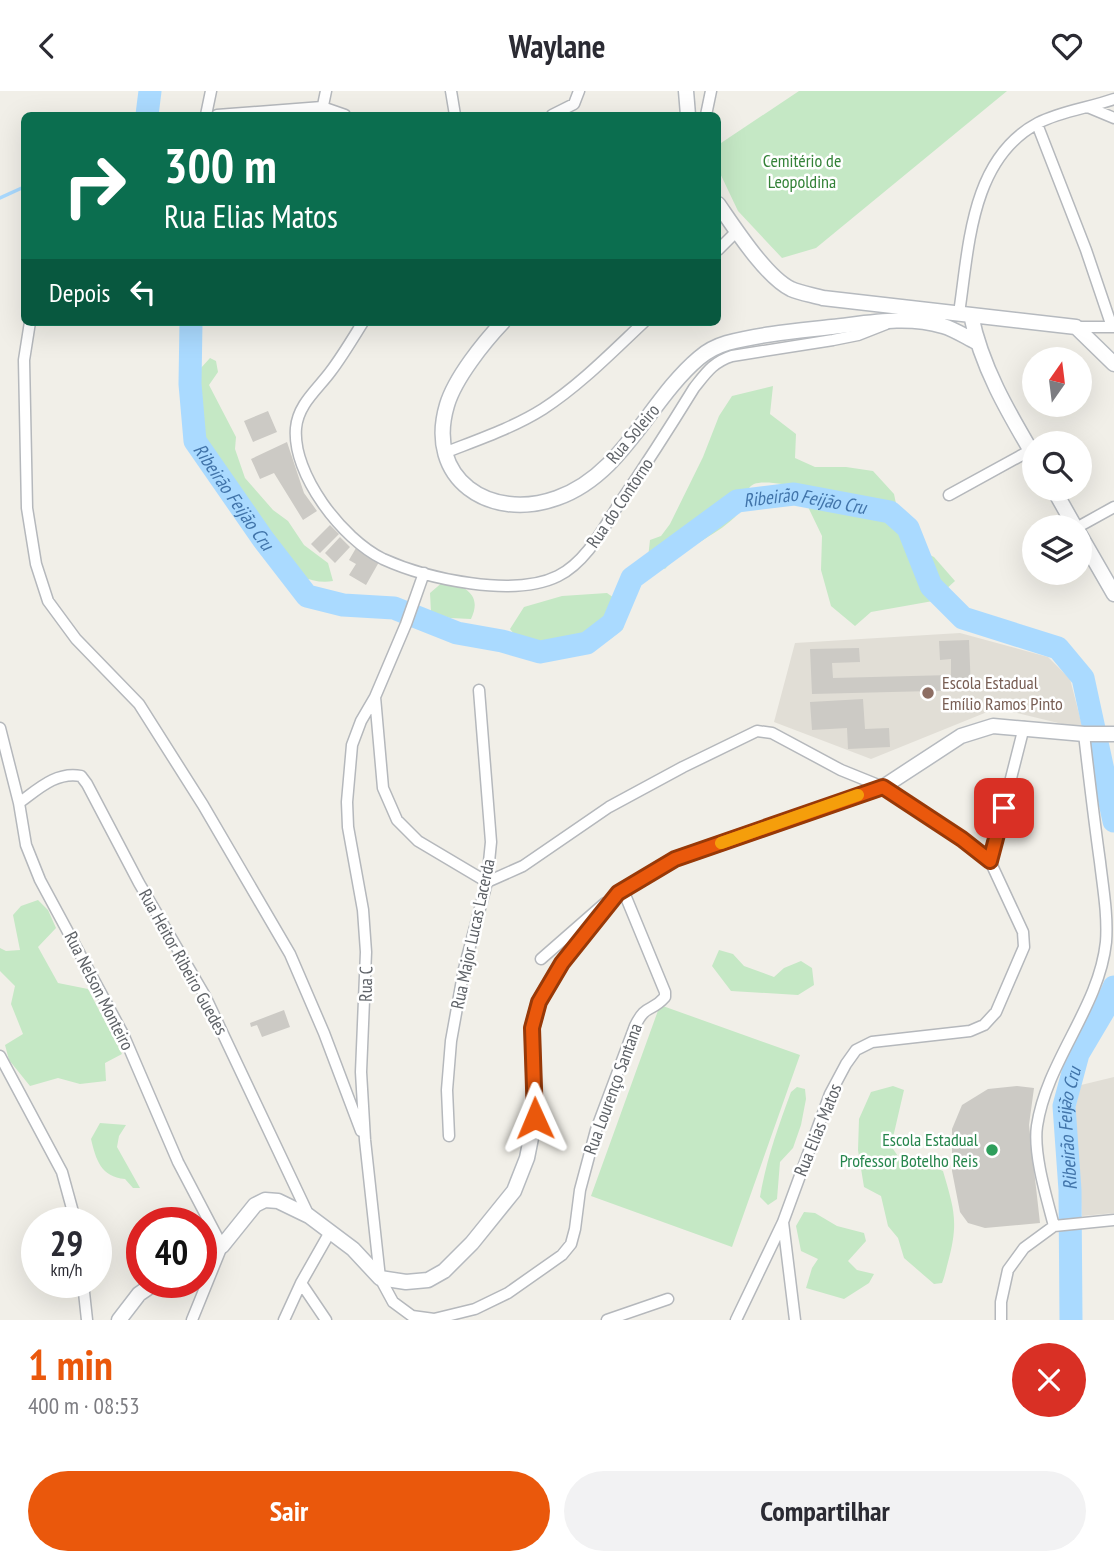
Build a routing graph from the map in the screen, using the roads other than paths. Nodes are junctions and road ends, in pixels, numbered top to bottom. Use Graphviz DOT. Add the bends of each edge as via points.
graph roads {
  1 [pos="211,91"];
  2 [pos="326,91"];
  3 [pos="451,91"];
  4 [pos="579,91"];
  5 [pos="687,91"];
  6 [pos="711,91"];
  7 [pos="1114,99"];
  8 [pos="1090,108"];
  9 [pos="322,111"];
  10 [pos="206,112"];
  11 [pos="296,112"];
  12 [pos="455,112"];
  13 [pos="558,112"];
  14 [pos="688,112"];
  15 [pos="707,112"];
  16 [pos="1114,118"];
  17 [pos="1037,124"];
  18 [pos="721,208"];
  19 [pos="737,231"];
  20 [pos="721,247"];
  21 [pos="965,314"];
  22 [pos="897,320"];
  23 [pos="29,326"];
  24 [pos="360,326"];
  25 [pos="499,326"];
  26 [pos="640,326"];
  27 [pos="1076,327"];
  28 [pos="1113,327"];
  29 [pos="976,342"];
  30 [pos="1114,364"];
  31 [pos="1022,435"];
  32 [pos="444,453"];
  33 [pos="1022,458"];
  34 [pos="949,495"];
  35 [pos="1114,507"];
  36 [pos="1092,519"];
  37 [pos="1092,556"];
  38 [pos="424,573"];
  39 [pos="1114,594"];
  40 [pos="479,690"];
  41 [pos="376,697"];
  42 [pos="1024,727"];
  43 [pos="0,728"];
  44 [pos="1089,734"];
  45 [pos="1114,734"];
  46 [pos="883,787"];
  47 [pos="19,803"];
  48 [pos="990,861"];
  49 [pos="487,882"];
  50 [pos="620,891"];
  51 [pos="541,959"];
  52 [pos="0,1056"];
  53 [pos="449,1136"];
  54 [pos="365,1140"];
  55 [pos="72,1207"];
  56 [pos="309,1216"];
  57 [pos="1114,1220"];
  58 [pos="783,1222"];
  59 [pos="1059,1226"];
  60 [pos="330,1232"];
  61 [pos="222,1246"];
  62 [pos="217,1248"];
  63 [pos="380,1277"];
  64 [pos="300,1283"];
  65 [pos="85,1298"];
  66 [pos="136,1298"];
  67 [pos="668,1299"];
  68 [pos="87,1320"];
  69 [pos="119,1320"];
  70 [pos="192,1320"];
  71 [pos="284,1320"];
  72 [pos="326,1320"];
  73 [pos="607,1320"];
  74 [pos="736,1320"];
  75 [pos="795,1320"];
  76 [pos="1000,1320"];
  1 -- 10 [label="street"];
  2 -- 9 [label="street"];
  3 -- 12 [label="street"];
  4 -- 13 [label="street" via="573,104"];
  5 -- 14 [label="street"];
  6 -- 15 [label="street"];
  7 -- 8 [label="street"];
  8 -- 16 [label="street"];
  8 -- 17 [label="street"];
  9 -- 11 [label="street"];
  17 -- 21 [label="street" via="1012,143 986,178 974,217"];
  17 -- 28 [label="street"];
  18 -- 19 [label="street"];
  19 -- 20 [label="street"];
  19 -- 21 [label="street" via="777,280 792,289"];
  21 -- 27 [label="street"];
  21 -- 29 [label="street"];
  22 -- 29 [label="street, Rua Soleiro" via="943,326"];
  22 -- 32 [label="street, Rua Soleiro" via="792,331 712,349 675,383 612,461 558,498 511,505 485,498 465,487"];
  22 -- 38 [label="street, Rua do Contorno" via="858,335 719,361 695,388 586,553 559,575 512,587"];
  23 -- 54 [label="street" via="23,360 27,508 48,601 76,639 139,704 210,816 290,954"];
  24 -- 38 [label="street, Rua do Contorno" via="302,407 296,434 300,463 313,490 358,541 382,558"];
  25 -- 32 [label="street" via="461,376 448,402"];
  26 -- 32 [label="street" via="543,409"];
  27 -- 28 [label="street"];
  27 -- 30 [label="street"];
  29 -- 31 [label="street"];
  33 -- 34 [label="street"];
  35 -- 36 [label="street"];
  37 -- 39 [label="street"];
  38 -- 41 [label="street, Rua C"];
  40 -- 49 [label="street, Rua Major Lucas Lacerda" via="491,842"];
  41 -- 49 [label="street" via="383,787 397,820 418,841"];
  41 -- 54 [label="street, Rua C" via="352,745 347,781 348,827 366,952"];
  42 -- 44 [label="street"];
  42 -- 46 [label="street" via="993,726 961,736"];
  42 -- 48 [label="street"];
  43 -- 47 [label="street, Rua Nelson Monteiro"];
  44 -- 45 [label="street"];
  44 -- 59 [label="street" via="1106,941 1099,976 1045,1093 1037,1129 1041,1174"];
  46 -- 48 [label="street, Rua Elias Matos"];
  46 -- 49 [label="street, Rua Elias Matos" via="772,733 757,731 609,807 523,866"];
  46 -- 50 [label="street" via="675,859"];
  47 -- 56 [label="street, Rua Heitor Ribeiro Guedes" via="64,775 80,776 88,784 205,996"];
  47 -- 61 [label="street, Rua Nelson Monteiro" via="26,845 40,880 123,1034 178,1162"];
  48 -- 58 [label="street, Rua Elias Matos" via="1023,932 1024,947 996,1012 970,1031 872,1042 856,1050 830,1094"];
  49 -- 53 [label="street, Rua Major Lucas Lacerda" via="451,1041"];
  50 -- 51 [label="street"];
  50 -- 63 [label="street" via="562,963 539,1002 532,1028 535,1118 527,1159 513,1191 444,1271 428,1280"];
  50 -- 63 [label="street, Rua Lourenço Santana" via="665,997 643,1011 635,1026 596,1130 571,1244 508,1293 475,1309 434,1319 412,1316 393,1302"];
  52 -- 55 [label="street" via="62,1172"];
  54 -- 63 [label="street, Rua C"];
  56 -- 60 [label="street"];
  56 -- 61 [label="street" via="278,1201 265,1200 255,1205"];
  57 -- 59 [label="street"];
  58 -- 74 [label="street"];
  58 -- 75 [label="street, Rua Elias Matos"];
  59 -- 76 [label="street" via="1024,1248 1009,1270"];
  60 -- 63 [label="street"];
  60 -- 64 [label="street"];
  61 -- 62 [label="street"];
  61 -- 70 [label="street"];
  64 -- 71 [label="street"];
  64 -- 72 [label="street"];
  65 -- 68 [label="street"];
  66 -- 69 [label="street"];
  67 -- 73 [label="street"];
}
